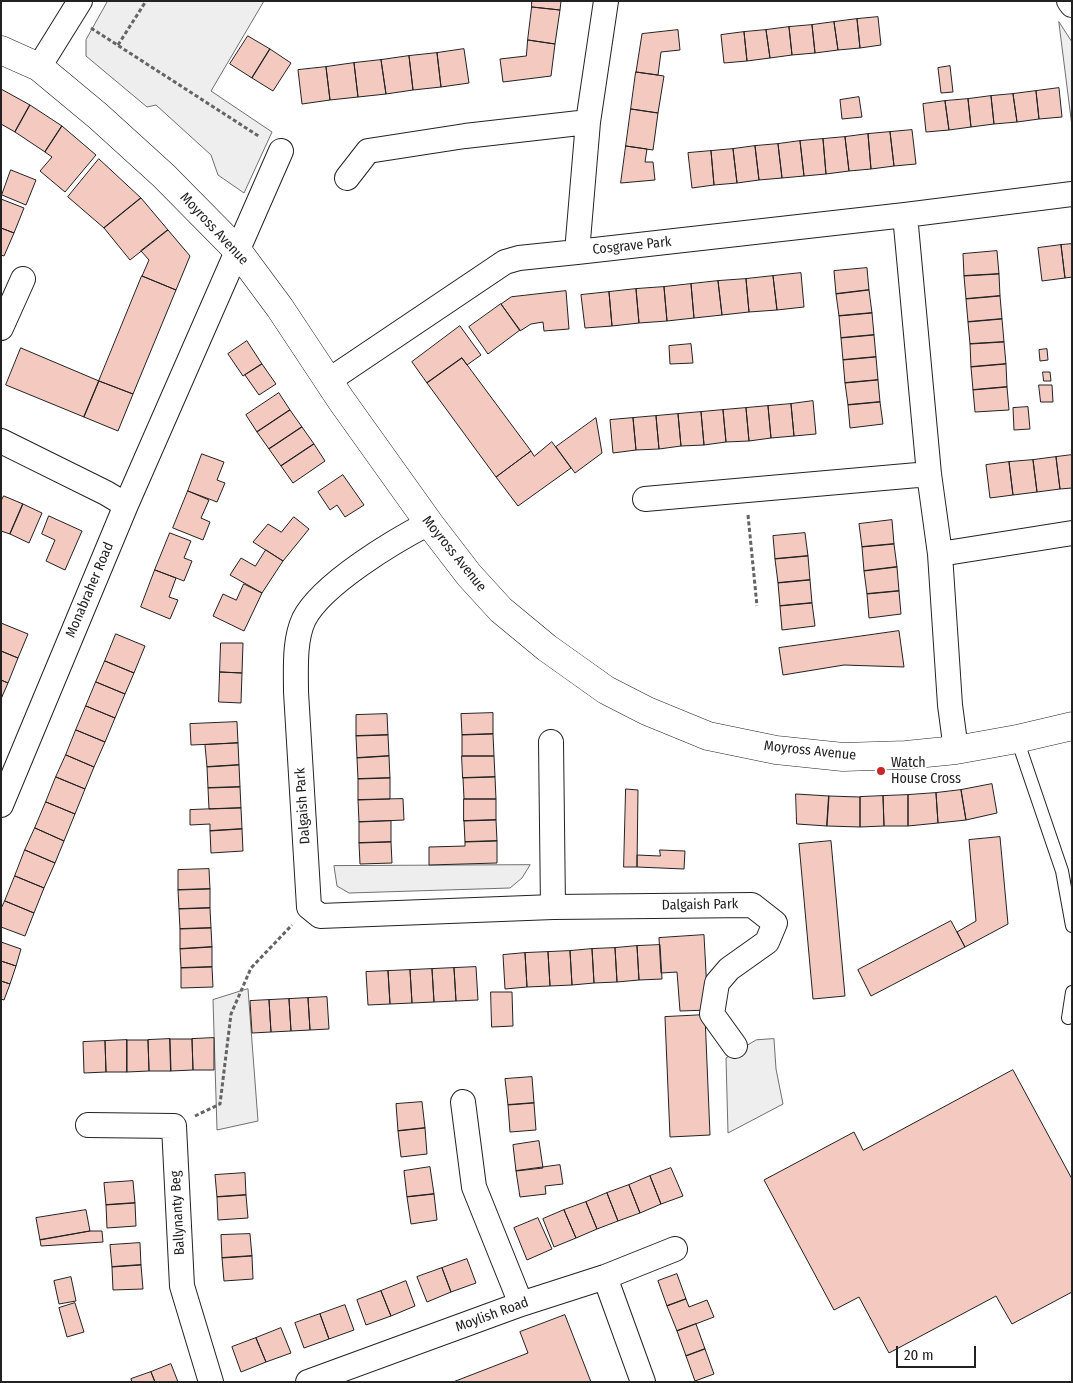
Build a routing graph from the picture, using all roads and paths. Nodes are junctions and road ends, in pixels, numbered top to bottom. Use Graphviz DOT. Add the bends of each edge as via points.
graph roads {
  1 [pos="146,1"];
  2 [pos="606,1"];
  3 [pos="1069,1"];
  4 [pos="1072,5"];
  5 [pos="76,8"];
  6 [pos="118,45"];
  7 [pos="1,50"];
  8 [pos="39,68"];
  9 [pos="588,122"];
  10 [pos="282,151"];
  11 [pos="347,178"];
  12 [pos="1072,194"];
  13 [pos="905,215"];
  14 [pos="237,250"];
  15 [pos="576,252"];
  16 [pos="23,279"];
  17 [pos="1,328"];
  18 [pos="328,381"];
  19 [pos="1,441"];
  20 [pos="929,474"];
  21 [pos="745,489"];
  22 [pos="645,499"];
  23 [pos="126,505"];
  24 [pos="429,523"];
  25 [pos="1072,533"];
  26 [pos="940,554"];
  27 [pos="757,606"];
  28 [pos="1072,726"];
  29 [pos="1017,739"];
  30 [pos="551,742"];
  31 [pos="956,750"];
  32 [pos="1,805"];
  33 [pos="309,907"];
  34 [pos="553,907"];
  35 [pos="1072,926"];
  36 [pos="1072,992"];
  37 [pos="1068,1018"];
  38 [pos="735,1046"];
  39 [pos="463,1102"];
  40 [pos="88,1125"];
  41 [pos="174,1126"];
  42 [pos="676,1248"];
  43 [pos="605,1277"];
  44 [pos="521,1304"];
  45 [pos="211,1382"];
  46 [pos="308,1382"];
  47 [pos="643,1382"];
  1 -- 6 [label="path"];
  2 -- 9 [label="street, Cosgrave Park"];
  3 -- 4 [label="street"];
  5 -- 6 [label="path"];
  5 -- 8 [label="street"];
  6 -- 10 [label="path"];
  7 -- 8 [label="street, Moyross Avenue"];
  8 -- 14 [label="street, Moyross Avenue" via="164,176"];
  9 -- 11 [label="street" via="368,151"];
  9 -- 15 [label="street, Cosgrave Park"];
  10 -- 14 [label="street"];
  12 -- 13 [label="street, Cosgrave Park"];
  13 -- 15 [label="street, Cosgrave Park"];
  13 -- 20 [label="street"];
  14 -- 18 [label="street, Moyross Avenue"];
  14 -- 23 [label="street, Monabraher Road"];
  15 -- 18 [label="street" via="506,262"];
  16 -- 17 [label="street"];
  18 -- 24 [label="street, Moyross Avenue"];
  19 -- 23 [label="street"];
  20 -- 21 [label="street"];
  20 -- 26 [label="street"];
  21 -- 22 [label="street"];
  21 -- 27 [label="path"];
  23 -- 32 [label="street, Monabraher Road"];
  24 -- 31 [label="street, Moyross Avenue" via="501,610 606,690 648,712 708,736 776,750 843,757"];
  24 -- 33 [label="street, Dalgaish Park" via="406,535 333,586 316,602 304,620 296,663 296,692"];
  25 -- 26 [label="street"];
  26 -- 31 [label="street"];
  28 -- 29 [label="street, Moyross Avenue"];
  29 -- 31 [label="street, Moyross Avenue"];
  29 -- 35 [label="lane" via="1062,871"];
  30 -- 34 [label="street"];
  33 -- 34 [label="street, Dalgaish Park" via="320,916"];
  33 -- 41 [label="path" via="251,968 231,1014 220,1104"];
  34 -- 38 [label="street, Dalgaish Park" via="752,905 775,923 767,942 729,969 717,983 712,1014"];
  36 -- 37 [label="lane"];
  39 -- 44 [label="street" via="474,1187"];
  40 -- 41 [label="street"];
  41 -- 45 [label="street, Ballynanty Beg" via="182,1286"];
  42 -- 43 [label="street, Moylish Road"];
  43 -- 44 [label="street, Moylish Road"];
  43 -- 47 [label="street"];
  44 -- 46 [label="street, Moylish Road"];
}
